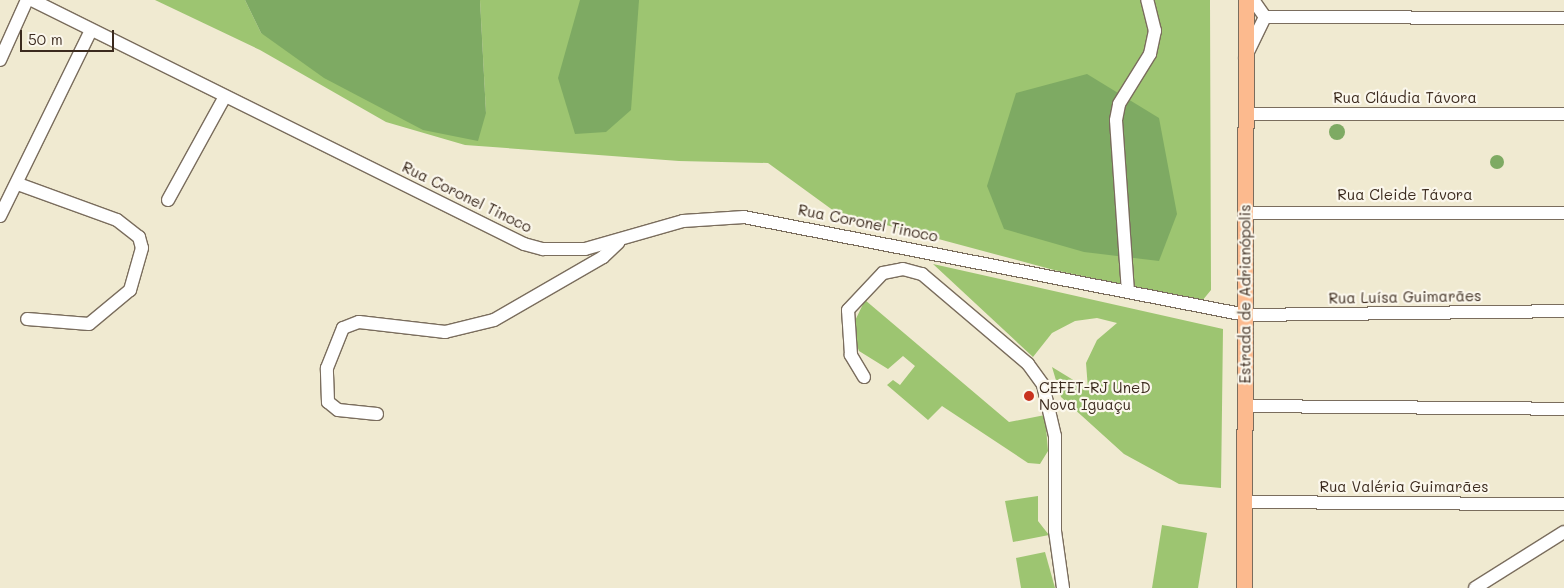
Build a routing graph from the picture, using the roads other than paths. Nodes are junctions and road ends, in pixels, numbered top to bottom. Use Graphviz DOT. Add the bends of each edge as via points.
graph roads {
  1 [pos="27,0"];
  2 [pos="32,0"];
  3 [pos="1148,0"];
  4 [pos="1246,0"];
  5 [pos="1253,0"];
  6 [pos="1265,17"];
  7 [pos="1564,18"];
  8 [pos="91,30"];
  9 [pos="0,60"];
  10 [pos="1244,60"];
  11 [pos="224,98"];
  12 [pos="1246,114"];
  13 [pos="1564,114"];
  14 [pos="18,184"];
  15 [pos="168,200"];
  16 [pos="1245,213"];
  17 [pos="1564,213"];
  18 [pos="0,216"];
  19 [pos="618,243"];
  20 [pos="1128,292"];
  21 [pos="1564,311"];
  22 [pos="1246,315"];
  23 [pos="27,319"];
  24 [pos="864,377"];
  25 [pos="1244,406"];
  26 [pos="1564,409"];
  27 [pos="377,414"];
  28 [pos="1244,502"];
  29 [pos="1564,504"];
  30 [pos="1564,532"];
  31 [pos="1063,588"];
  32 [pos="1244,588"];
  33 [pos="1475,588"];
  1 -- 9 [label="street"];
  2 -- 8 [label="street, Rua Coronel Tinoco"];
  3 -- 20 [label="street" via="1156,30 1150,54 1119,104 1116,120"];
  4 -- 10 [label="main road, Estrada de Adrianópolis"];
  5 -- 6 [label="street"];
  6 -- 7 [label="street"];
  6 -- 10 [label="street"];
  8 -- 11 [label="street, Rua Coronel Tinoco"];
  8 -- 14 [label="street"];
  10 -- 12 [label="main road, Estrada de Adrianópolis"];
  11 -- 15 [label="street"];
  11 -- 19 [label="street, Rua Coronel Tinoco" via="524,244 561,250"];
  12 -- 13 [label="street, Rua Cláudia Távora"];
  12 -- 16 [label="main road, Estrada de Adrianópolis"];
  14 -- 18 [label="street"];
  14 -- 23 [label="street" via="117,220 139,237 142,248 130,290 89,324"];
  16 -- 17 [label="street, Rua Cleide Távora"];
  16 -- 22 [label="main road, Estrada de Adrianópolis"];
  19 -- 20 [label="street, Rua Coronel Tinoco" via="683,221 744,217"];
  19 -- 27 [label="street" via="603,257 494,320 445,332 359,322 343,328 327,368 328,402 338,410"];
  20 -- 22 [label="street, Rua Coronel Tinoco"];
  21 -- 22 [label="street, Rua Luísa Guimarães"];
  22 -- 25 [label="main road, Estrada de Adrianópolis"];
  24 -- 31 [label="street" via="851,356 848,310 883,273 903,269 922,274 1028,364 1043,385 1055,436 1055,531"];
  25 -- 26 [label="street"];
  25 -- 28 [label="main road, Estrada de Adrianópolis"];
  28 -- 29 [label="street, Rua Valéria Guimarães"];
  28 -- 32 [label="main road, Estrada de Adrianópolis"];
  30 -- 33 [label="street"];
}
